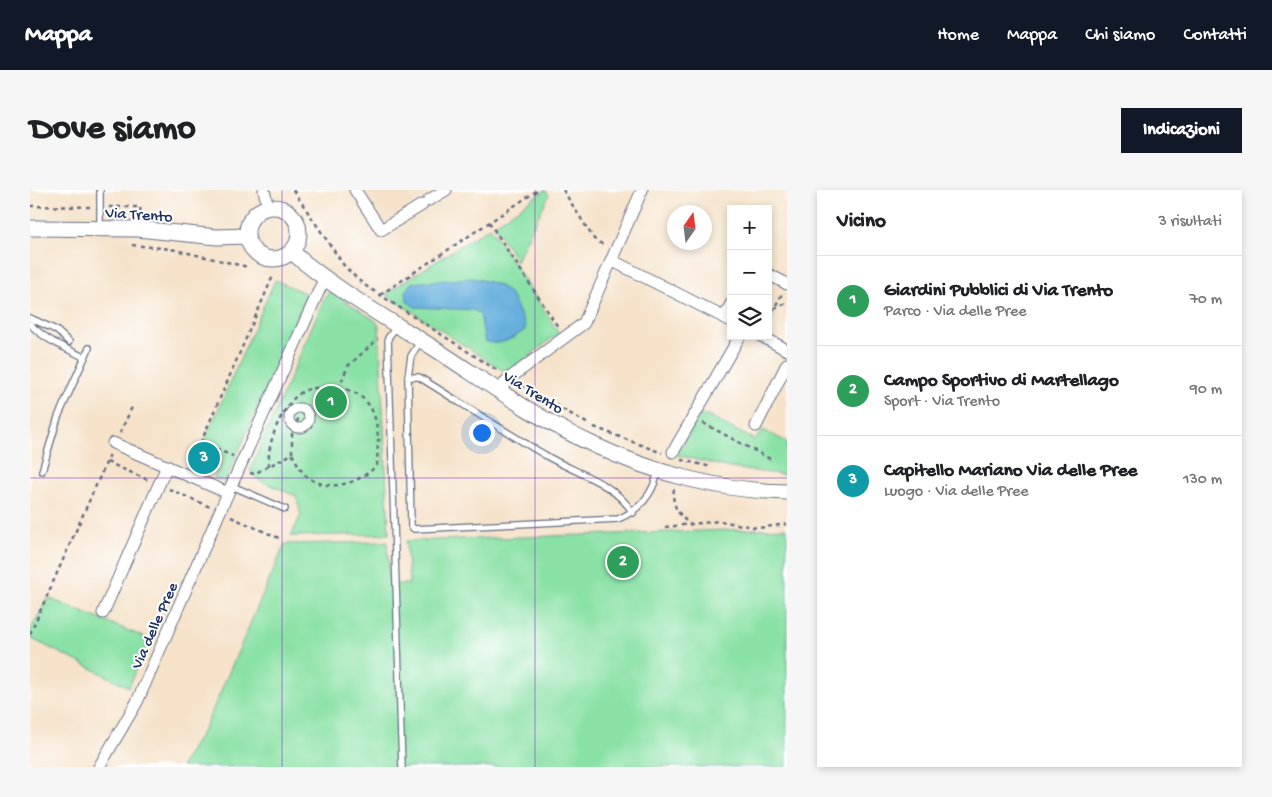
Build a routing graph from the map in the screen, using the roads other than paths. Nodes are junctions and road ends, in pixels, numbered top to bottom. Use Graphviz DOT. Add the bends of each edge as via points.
graph roads {
  1 [pos="100,190"];
  2 [pos="264,190"];
  3 [pos="356,190"];
  4 [pos="446,190"];
  5 [pos="642,190"];
  6 [pos="268,207"];
  7 [pos="30,228"];
  8 [pos="100,228"];
  9 [pos="246,236"];
  10 [pos="292,252"];
  11 [pos="613,256"];
  12 [pos="772,277"];
  13 [pos="326,278"];
  14 [pos="786,287"];
  15 [pos="30,318"];
  16 [pos="727,319"];
  17 [pos="30,324"];
  18 [pos="397,325"];
  19 [pos="421,340"];
  20 [pos="738,340"];
  21 [pos="768,340"];
  22 [pos="69,342"];
  23 [pos="89,348"];
  24 [pos="787,350"];
  25 [pos="84,357"];
  26 [pos="787,364"];
  27 [pos="408,376"];
  28 [pos="500,390"];
  29 [pos="756,426"];
  30 [pos="114,443"];
  31 [pos="674,455"];
  32 [pos="167,466"];
  33 [pos="659,469"];
  34 [pos="42,471"];
  35 [pos="230,490"];
  36 [pos="787,492"];
  37 [pos="285,509"];
  38 [pos="633,513"];
  39 [pos="102,613"];
  40 [pos="99,767"];
  41 [pos="402,767"];
  1 -- 8 [label="lane"];
  2 -- 6 [label="street"];
  3 -- 4 [label="street" via="381,230"];
  5 -- 11 [label="street"];
  6 -- 9 [label="street" via="250,219"];
  6 -- 10 [label="street" via="284,210 296,221 299,237"];
  7 -- 8 [label="street, Via Trento"];
  8 -- 9 [label="street, Via Trento" via="217,237"];
  9 -- 10 [label="street" via="251,248 261,257 274,259"];
  10 -- 13 [label="street, Via Trento"];
  11 -- 16 [label="street"];
  11 -- 28 [label="street" via="584,323 507,380"];
  12 -- 14 [label="street"];
  13 -- 18 [label="street, Via Trento"];
  13 -- 35 [label="street, Via delle Pree"];
  15 -- 22 [label="lane" via="56,330"];
  17 -- 25 [label="lane" via="55,343"];
  18 -- 19 [label="street, Via Trento"];
  18 -- 41 [label="lane" via="388,338"];
  19 -- 27 [label="lane" via="411,356"];
  19 -- 28 [label="street, Via Trento"];
  20 -- 31 [label="street"];
  21 -- 24 [label="street"];
  23 -- 25 [label="lane"];
  25 -- 34 [label="lane" via="58,418"];
  26 -- 29 [label="street"];
  27 -- 38 [label="lane" via="418,376 552,459 606,485 626,501"];
  27 -- 38 [label="lane" via="411,526 414,529 602,522"];
  28 -- 33 [label="street, Via Trento" via="594,445"];
  30 -- 32 [label="street"];
  32 -- 35 [label="street"];
  32 -- 39 [label="street"];
  33 -- 36 [label="street, Via Trento" via="717,484"];
  33 -- 38 [label="lane" via="653,489"];
  35 -- 37 [label="lane"];
  35 -- 40 [label="street, Via delle Pree" via="137,702"];
}
